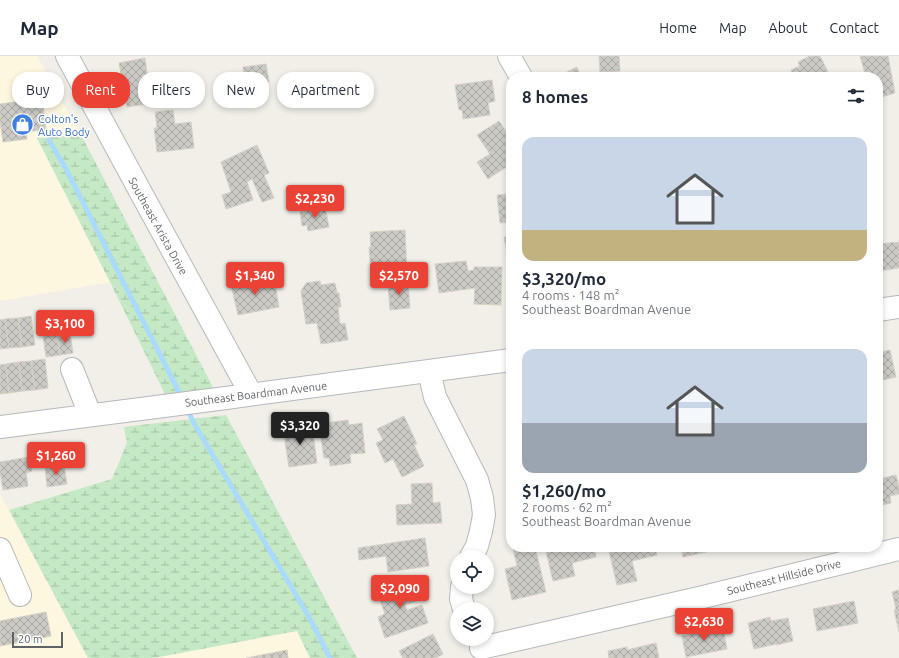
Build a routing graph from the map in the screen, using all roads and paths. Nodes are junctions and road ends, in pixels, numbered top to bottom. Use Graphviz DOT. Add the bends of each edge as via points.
graph roads {
  1 [pos="67,56"];
  2 [pos="509,56"];
  3 [pos="518,72"];
  4 [pos="899,307"];
  5 [pos="883,309"];
  6 [pos="506,361"];
  7 [pos="72,369"];
  8 [pos="429,371"];
  9 [pos="251,394"];
  10 [pos="88,415"];
  11 [pos="0,427"];
  12 [pos="0,548"];
  13 [pos="899,548"];
  14 [pos="474,550"];
  15 [pos="20,595"];
  16 [pos="481,648"];
  1 -- 9 [label="street, Southeast Arista Drive"];
  2 -- 3 [label="street"];
  4 -- 5 [label="street"];
  6 -- 8 [label="street, Southeast Boardman Avenue"];
  7 -- 10 [label="street"];
  8 -- 9 [label="street, Southeast Boardman Avenue"];
  8 -- 14 [label="street" via="435,397 476,480 482,498 484,515"];
  9 -- 10 [label="street, Southeast Boardman Avenue"];
  10 -- 11 [label="street, Southeast Boardman Avenue"];
  12 -- 15 [label="street"];
  13 -- 16 [label="street, Southeast Hillside Drive" via="699,598"];
}
